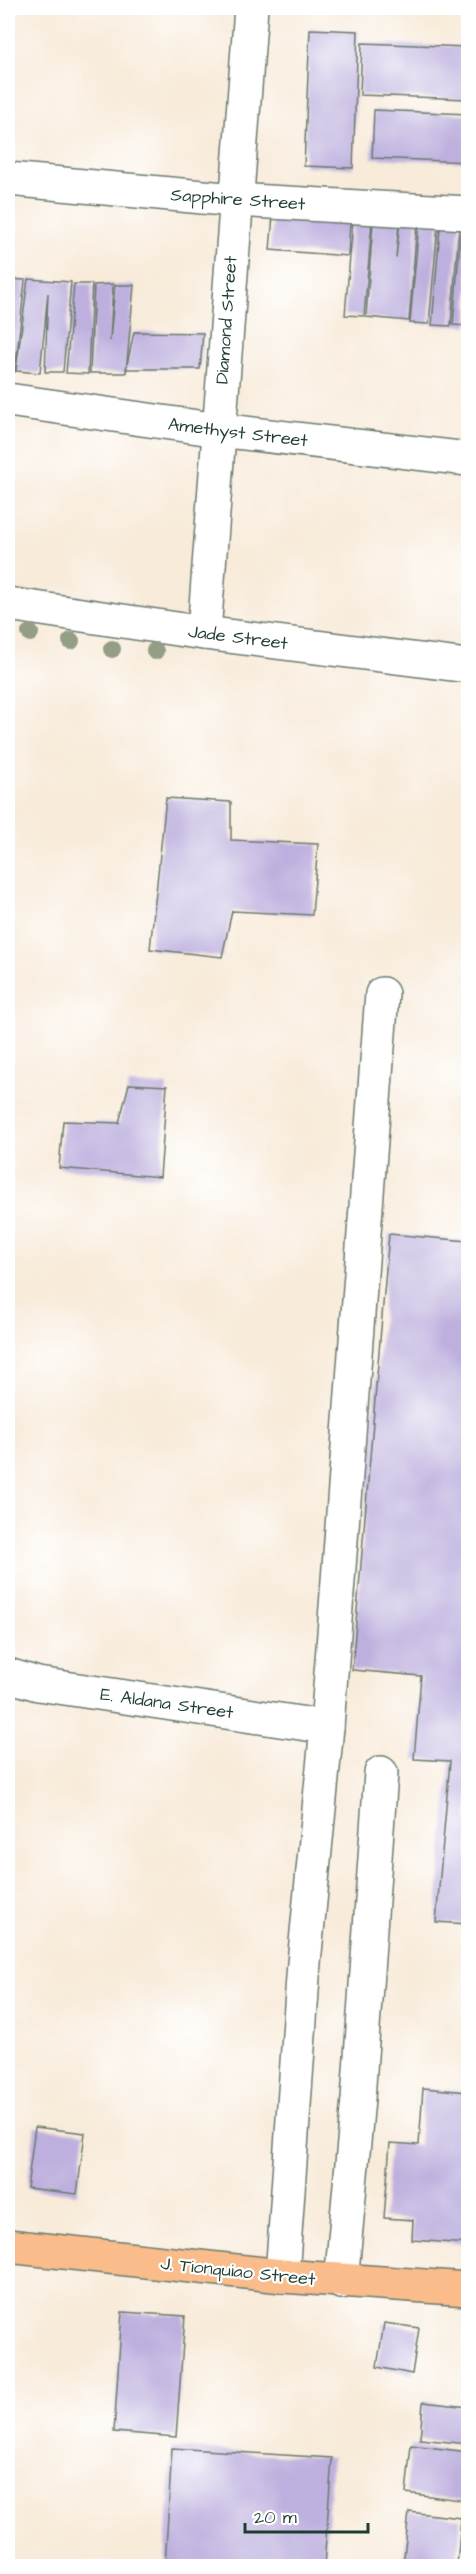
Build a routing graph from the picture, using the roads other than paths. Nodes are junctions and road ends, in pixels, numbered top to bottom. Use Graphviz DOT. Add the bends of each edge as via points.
graph roads {
  1 [pos="251,8"];
  2 [pos="8,179"];
  3 [pos="235,200"];
  4 [pos="468,213"];
  5 [pos="8,400"];
  6 [pos="219,430"];
  7 [pos="468,459"];
  8 [pos="8,604"];
  9 [pos="204,633"];
  10 [pos="468,666"];
  11 [pos="381,994"];
  12 [pos="8,1675"];
  13 [pos="327,1727"];
  14 [pos="381,1773"];
  15 [pos="8,2246"];
  16 [pos="282,2276"];
  17 [pos="341,2282"];
  18 [pos="468,2289"];
  1 -- 3 [label="street, Diamond Street"];
  2 -- 3 [label="street, Sapphire Street"];
  3 -- 4 [label="street, Sapphire Street"];
  3 -- 6 [label="street, Diamond Street"];
  5 -- 6 [label="street, Amethyst Street"];
  6 -- 7 [label="street, Amethyst Street"];
  6 -- 9 [label="street, Diamond Street"];
  8 -- 9 [label="street, Jade Street"];
  9 -- 10 [label="street, Jade Street"];
  11 -- 13 [label="street"];
  12 -- 13 [label="street, E. Aldana Street" via="38,1684"];
  13 -- 16 [label="street" via="304,1963"];
  14 -- 17 [label="street"];
  15 -- 16 [label="main road, J. Tionquiao Street"];
  16 -- 17 [label="main road, J. Tionquiao Street"];
  17 -- 18 [label="main road, J. Tionquiao Street"];
}
